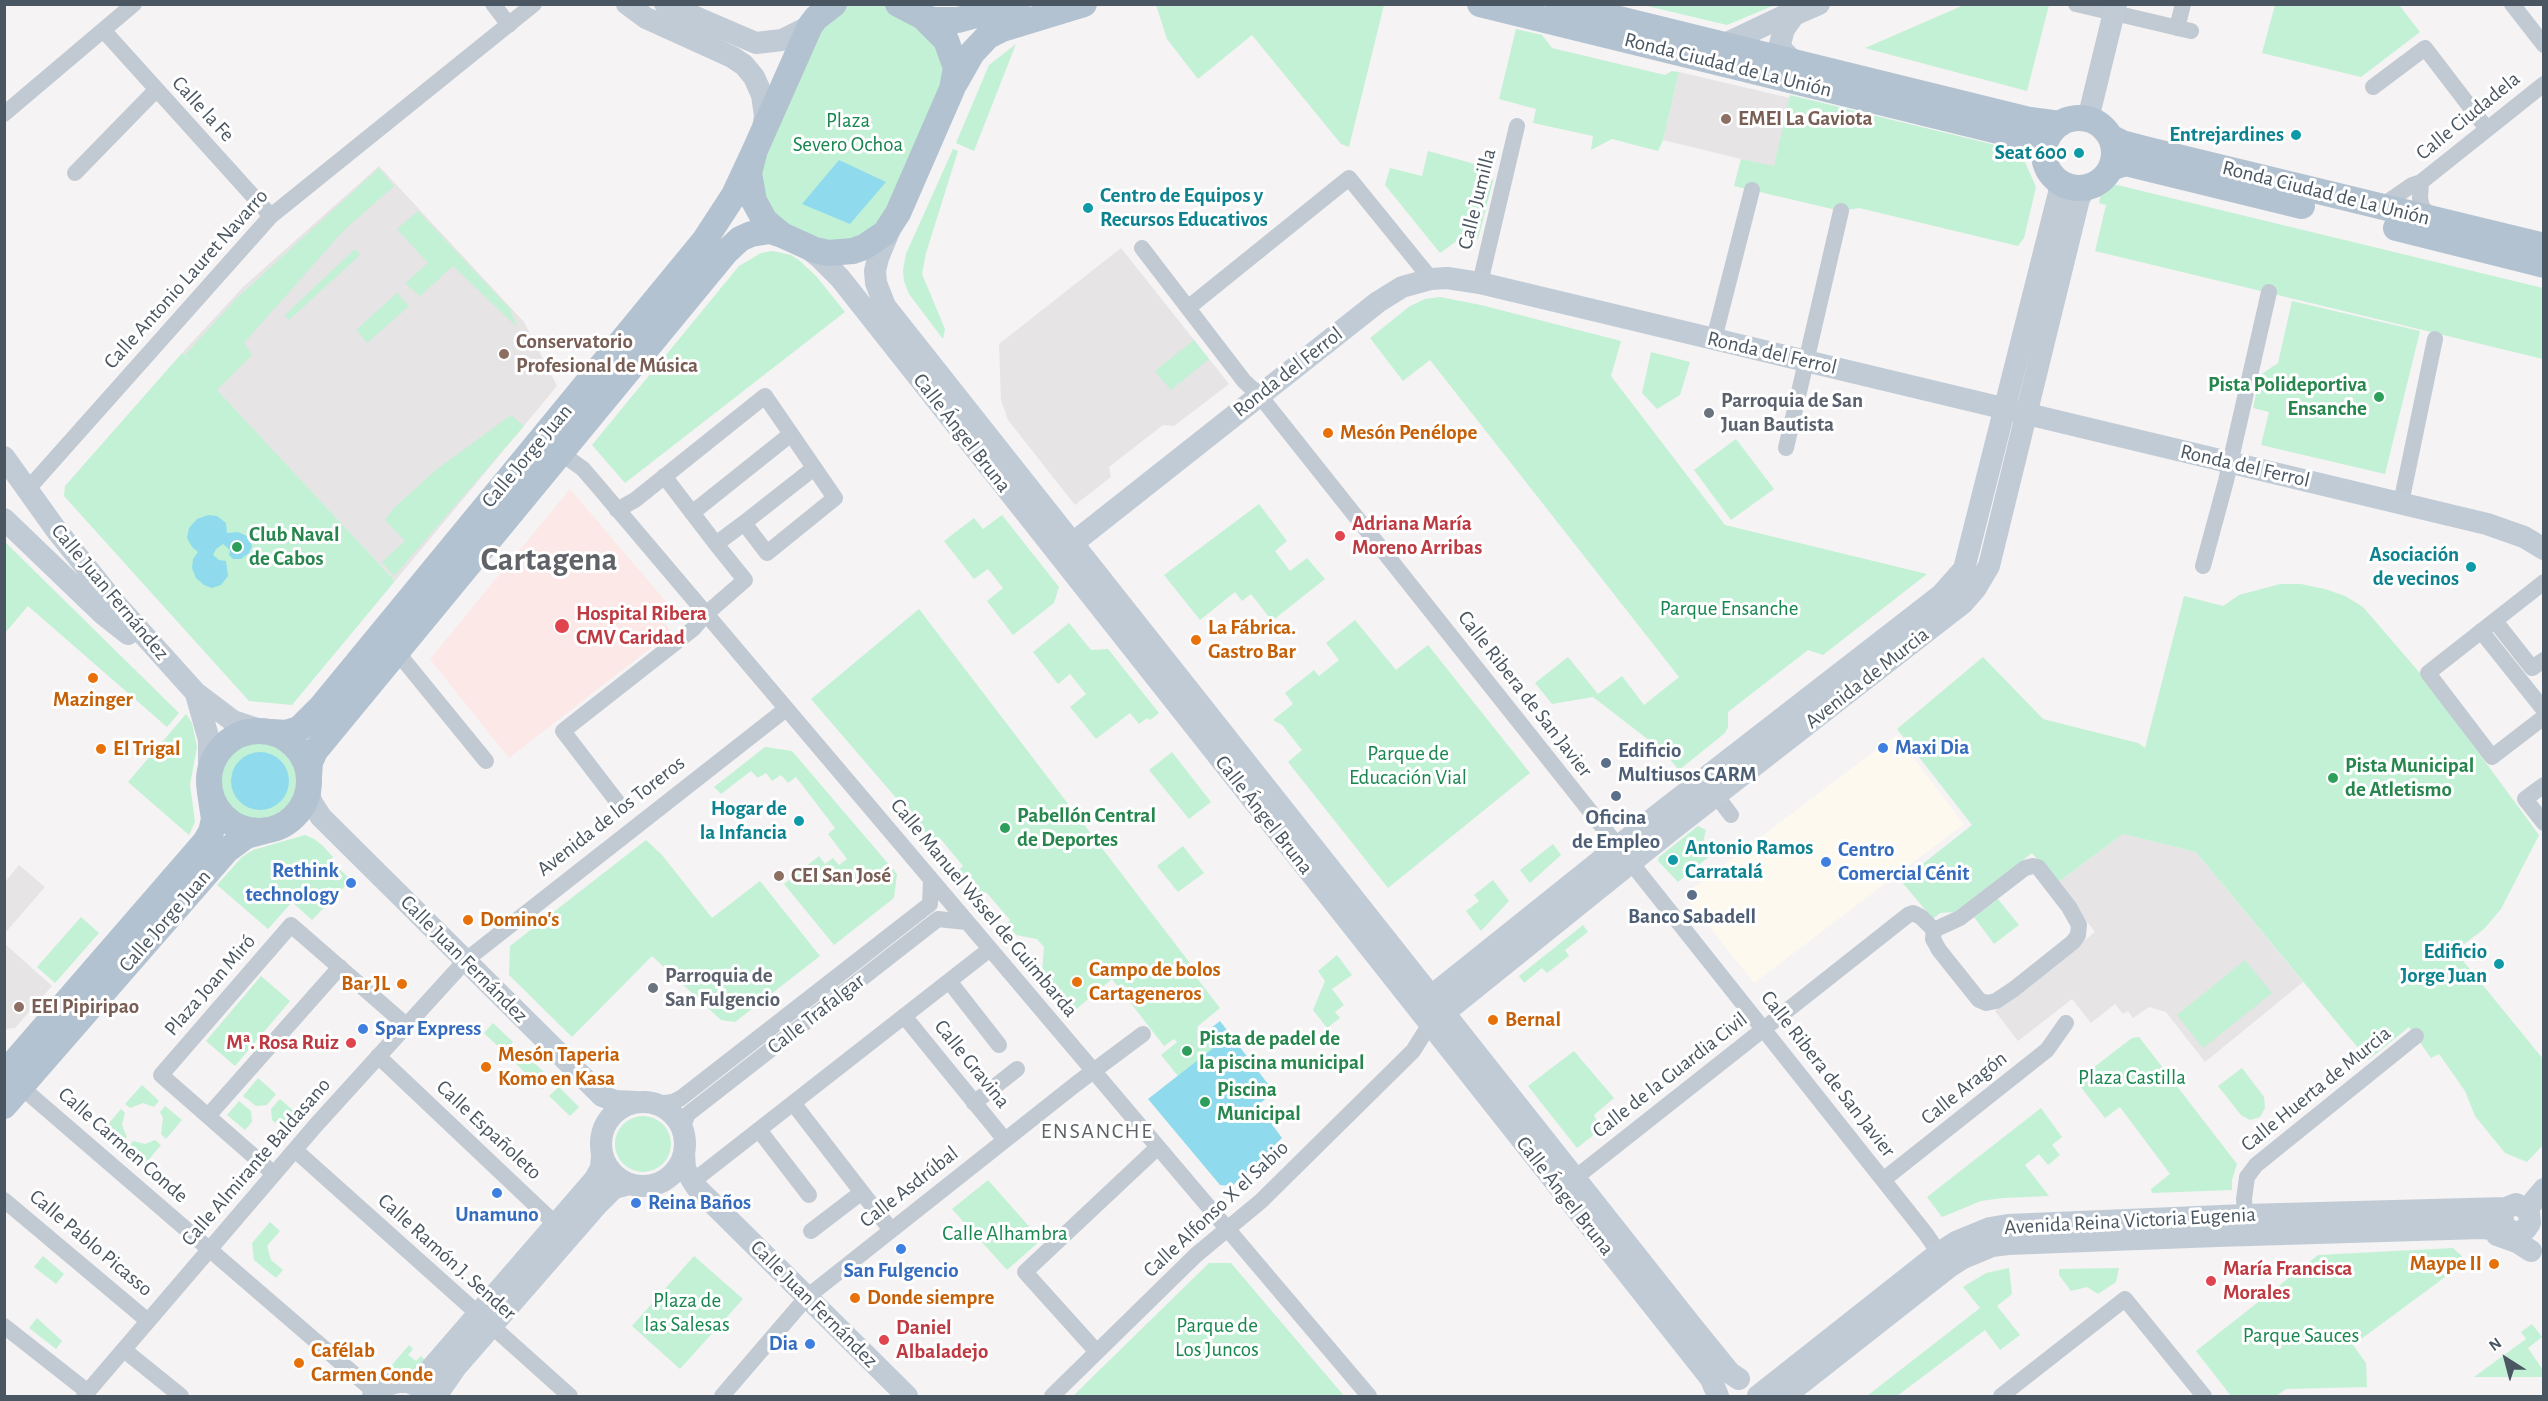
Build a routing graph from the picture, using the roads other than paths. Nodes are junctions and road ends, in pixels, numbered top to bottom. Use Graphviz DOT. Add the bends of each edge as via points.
graph roads {
  1 [pos="134,4"];
  2 [pos="493,4"];
  3 [pos="534,4"];
  4 [pos="627,4"];
  5 [pos="665,4"];
  6 [pos="1017,4"];
  7 [pos="1084,4"];
  8 [pos="1480,4"];
  9 [pos="1558,4"];
  10 [pos="1819,4"];
  11 [pos="2076,4"];
  12 [pos="2183,4"];
  13 [pos="2512,4"];
  14 [pos="909,9"];
  15 [pos="2115,9"];
  16 [pos="821,13"];
  17 [pos="1794,15"];
  18 [pos="509,25"];
  19 [pos="104,32"];
  20 [pos="1725,44"];
  21 [pos="2544,45"];
  22 [pos="1795,63"];
  23 [pos="2544,84"];
  24 [pos="2373,87"];
  25 [pos="952,89"];
  26 [pos="155,91"];
  27 [pos="4,114"];
  28 [pos="2088,119"];
  29 [pos="2060,124"];
  30 [pos="1517,126"];
  31 [pos="2487,129"];
  32 [pos="2110,137"];
  33 [pos="758,144"];
  34 [pos="2044,148"];
  35 [pos="2111,168"];
  36 [pos="75,173"];
  37 [pos="2059,182"];
  38 [pos="2421,182"];
  39 [pos="2085,188"];
  40 [pos="1752,190"];
  41 [pos="2380,207"];
  42 [pos="1841,211"];
  43 [pos="271,216"];
  44 [pos="2433,219"];
  45 [pos="892,223"];
  46 [pos="790,238"];
  47 [pos="2544,246"];
  48 [pos="1142,248"];
  49 [pos="2544,265"];
  50 [pos="1431,279"];
  51 [pos="1480,283"];
  52 [pos="2269,292"];
  53 [pos="1189,307"];
  54 [pos="1714,339"];
  55 [pos="2435,339"];
  56 [pos="1806,361"];
  57 [pos="1260,396"];
  58 [pos="2016,411"];
  59 [pos="791,435"];
  60 [pos="1786,448"];
  61 [pos="561,453"];
  62 [pos="4,457"];
  63 [pos="2230,462"];
  64 [pos="814,468"];
  65 [pos="664,476"];
  66 [pos="28,489"];
  67 [pos="2401,503"];
  68 [pos="4,507"];
  69 [pos="618,510"];
  70 [pos="692,513"];
  71 [pos="4,519"];
  72 [pos="744,523"];
  73 [pos="1073,543"];
  74 [pos="716,544"];
  75 [pos="2544,549"];
  76 [pos="2203,566"];
  77 [pos="2544,582"];
  78 [pos="706,614"];
  79 [pos="2488,626"];
  80 [pos="397,652"];
  81 [pos="2544,660"];
  82 [pos="190,686"];
  83 [pos="786,709"];
  84 [pos="2544,710"];
  85 [pos="2544,717"];
  86 [pos="267,732"];
  87 [pos="486,761"];
  88 [pos="210,784"];
  89 [pos="308,784"];
  90 [pos="2544,785"];
  91 [pos="1710,787"];
  92 [pos="622,808"];
  93 [pos="1731,814"];
  94 [pos="2544,823"];
  95 [pos="265,831"];
  96 [pos="1624,854"];
  97 [pos="931,880"];
  98 [pos="966,922"];
  99 [pos="1934,930"];
  100 [pos="990,949"];
  101 [pos="465,960"];
  102 [pos="340,967"];
  103 [pos="949,981"];
  104 [pos="1430,1011"];
  105 [pos="904,1016"];
  106 [pos="2066,1023"];
  107 [pos="406,1025"];
  108 [pos="1764,1029"];
  109 [pos="1143,1034"];
  110 [pos="2416,1036"];
  111 [pos="999,1045"];
  112 [pos="378,1056"];
  113 [pos="1017,1069"];
  114 [pos="1093,1071"];
  115 [pos="9,1077"];
  116 [pos="974,1102"];
  117 [pos="647,1103"];
  118 [pos="793,1103"];
  119 [pos="4,1106"];
  120 [pos="208,1116"];
  121 [pos="759,1130"];
  122 [pos="1005,1140"];
  123 [pos="684,1144"];
  124 [pos="1158,1147"];
  125 [pos="295,1150"];
  126 [pos="602,1156"];
  127 [pos="274,1174"];
  128 [pos="1575,1178"];
  129 [pos="1883,1180"];
  130 [pos="692,1182"];
  131 [pos="629,1184"];
  132 [pos="2544,1189"];
  133 [pos="862,1192"];
  134 [pos="809,1195"];
  135 [pos="4,1200"];
  136 [pos="2245,1215"];
  137 [pos="2517,1221"];
  138 [pos="2482,1228"];
  139 [pos="1227,1229"];
  140 [pos="891,1230"];
  141 [pos="562,1231"];
  142 [pos="811,1231"];
  143 [pos="209,1250"];
  144 [pos="1939,1254"];
  145 [pos="2539,1254"];
  146 [pos="807,1297"];
  147 [pos="148,1321"];
  148 [pos="484,1321"];
  149 [pos="4,1326"];
  150 [pos="124,1350"];
  151 [pos="1097,1352"];
  152 [pos="1739,1379"];
  153 [pos="408,1382"];
  154 [pos="86,1394"];
  155 [pos="1773,1394"];
  156 [pos="374,1395"];
  157 [pos="727,1395"];
  158 [pos="181,1396"];
  159 [pos="430,1396"];
  160 [pos="436,1396"];
  161 [pos="570,1396"];
  162 [pos="907,1396"];
  163 [pos="1052,1396"];
  164 [pos="1369,1396"];
  165 [pos="1719,1396"];
  166 [pos="2001,1396"];
  167 [pos="2203,1396"];
  1 -- 19 [label="street"];
  2 -- 18 [label="street"];
  3 -- 18 [label="street, Calle Antonio Lauret Navarro"];
  4 -- 33 [label="main road" via="646,18 744,65 762,95 765,116"];
  5 -- 16 [label="main road" via="756,43 782,40"];
  6 -- 14 [label="main road" via="958,20 934,20"];
  7 -- 25 [label="main road" via="988,36 972,53"];
  8 -- 34 [label="main road, Ronda Ciudad de La Unión" via="2031,139"];
  9 -- 20 [label="main road, Ronda Ciudad de La Unión"];
  10 -- 17 [label="main road"];
  11 -- 15 [label="street"];
  12 -- 15 [label="street" via="2184,29"];
  13 -- 21 [label="street"];
  14 -- 25 [label="main road" via="942,33 956,68"];
  15 -- 28 [label="main road"];
  16 -- 33 [label="main road"];
  17 -- 20 [label="main road"];
  17 -- 22 [label="main road" via="1780,44"];
  18 -- 43 [label="street, Calle Antonio Lauret Navarro"];
  19 -- 26 [label="street, Calle la Fe"];
  19 -- 27 [label="street"];
  20 -- 22 [label="main road, Ronda Ciudad de La Unión"];
  22 -- 29 [label="main road, Ronda Ciudad de La Unión"];
  23 -- 31 [label="street, Calle Ciudadela"];
  24 -- 31 [label="street" via="2425,48"];
  25 -- 45 [label="main road"];
  26 -- 36 [label="street"];
  26 -- 43 [label="street, Calle la Fe"];
  28 -- 29 [label="main road"];
  28 -- 32 [label="main road"];
  29 -- 34 [label="main road" via="2052,130"];
  30 -- 51 [label="street, Calle Jumilla"];
  31 -- 38 [label="street, Calle Ciudadela"];
  32 -- 35 [label="main road" via="2114,147"];
  32 -- 41 [label="main road, Ronda Ciudad de La Unión"];
  33 -- 46 [label="main road" via="749,173 754,201 765,221"];
  33 -- 86 [label="main road, Calle Jorge Juan" via="734,195 704,241 316,713 299,729"];
  34 -- 37 [label="main road" via="2047,167"];
  35 -- 39 [label="main road" via="2100,181"];
  35 -- 49 [label="main road, Ronda Ciudad de La Unión" via="2126,163"];
  37 -- 39 [label="main road"];
  37 -- 58 [label="main road, Avenida de Murcia"];
  38 -- 41 [label="street, Calle Ciudadela"];
  38 -- 44 [label="street, Calle Ciudadela" via="2422,207"];
  39 -- 58 [label="main road, Avenida de Murcia"];
  40 -- 54 [label="street"];
  41 -- 44 [label="main road, Ronda Ciudad de La Unión"];
  42 -- 56 [label="street"];
  43 -- 66 [label="street, Calle Antonio Lauret Navarro"];
  44 -- 47 [label="main road, Ronda Ciudad de La Unión"];
  45 -- 46 [label="main road" via="876,241 853,251 828,253"];
  45 -- 73 [label="main road, Calle Ángel Bruna" via="876,271 885,306"];
  46 -- 61 [label="main road, Calle Jorge Juan" via="770,231 757,232 731,247"];
  46 -- 104 [label="main road, Calle Ángel Bruna" via="820,258 840,278"];
  48 -- 53 [label="street, Calle Ribera de San Javier"];
  50 -- 51 [label="main road, Ronda del Ferrol"];
  50 -- 53 [label="street" via="1349,177"];
  50 -- 57 [label="main road, Ronda del Ferrol" via="1402,287 1378,302"];
  51 -- 54 [label="main road, Ronda del Ferrol"];
  52 -- 63 [label="street"];
  53 -- 57 [label="street, Calle Ribera de San Javier" via="1244,381"];
  54 -- 56 [label="main road, Ronda del Ferrol"];
  55 -- 67 [label="street"];
  56 -- 58 [label="main road, Ronda del Ferrol"];
  56 -- 60 [label="street"];
  57 -- 73 [label="main road, Ronda del Ferrol"];
  57 -- 96 [label="street, Calle Ribera de San Javier"];
  58 -- 63 [label="main road, Ronda del Ferrol"];
  58 -- 91 [label="main road, Avenida de Murcia" via="1964,569 1941,595"];
  59 -- 64 [label="street"];
  59 -- 65 [label="street" via="765,396"];
  59 -- 70 [label="street"];
  61 -- 69 [label="street, Calle Manuel Wssel de Guimbarda" via="583,469"];
  61 -- 80 [label="main road, Calle Jorge Juan"];
  62 -- 66 [label="main road, Calle Juan Fernández"];
  63 -- 67 [label="main road, Ronda del Ferrol"];
  63 -- 76 [label="street"];
  64 -- 72 [label="street"];
  64 -- 72 [label="street" via="835,498 767,553"];
  65 -- 69 [label="street"];
  65 -- 70 [label="street"];
  66 -- 68 [label="main road"];
  66 -- 82 [label="main road, Calle Juan Fernández" via="115,603"];
  67 -- 75 [label="main road, Ronda del Ferrol" via="2506,530"];
  69 -- 78 [label="street, Calle Manuel Wssel de Guimbarda"];
  70 -- 74 [label="street"];
  71 -- 82 [label="main road" via="104,615"];
  72 -- 74 [label="street"];
  73 -- 104 [label="main road, Calle Ángel Bruna"];
  74 -- 78 [label="street" via="745,580"];
  77 -- 79 [label="street"];
  78 -- 83 [label="street, Calle Manuel Wssel de Guimbarda"];
  78 -- 92 [label="street" via="693,629 562,731"];
  79 -- 81 [label="street" via="2532,668"];
  79 -- 84 [label="street"];
  79 -- 85 [label="street" via="2428,673 2492,757"];
  80 -- 87 [label="street"];
  80 -- 89 [label="main road, Calle Jorge Juan" via="315,751"];
  82 -- 86 [label="main road, Calle Juan Fernández" via="232,721"];
  82 -- 88 [label="main road, Calle Juan Fernández" via="209,740"];
  83 -- 97 [label="street, Calle Manuel Wssel de Guimbarda"];
  83 -- 101 [label="street, Avenida de los Toreros"];
  86 -- 88 [label="main road" via="242,734 226,743 214,759"];
  86 -- 89 [label="main road" via="285,738 297,748 305,761"];
  88 -- 95 [label="main road" via="218,810 232,823"];
  88 -- 115 [label="main road, Calle Jorge Juan" via="214,819 205,842"];
  89 -- 95 [label="main road" via="302,806 291,819"];
  89 -- 101 [label="main road, Calle Juan Fernández" via="312,803 321,817"];
  90 -- 94 [label="street" via="2525,799"];
  91 -- 93 [label="street"];
  91 -- 96 [label="main road, Avenida de Murcia"];
  95 -- 115 [label="main road, Calle Jorge Juan" via="246,836 227,850"];
  96 -- 104 [label="main road, Avenida de Murcia"];
  96 -- 108 [label="street, Calle Ribera de San Javier"];
  97 -- 98 [label="street, Calle Manuel Wssel de Guimbarda"];
  97 -- 117 [label="street, Calle Trafalgar" via="930,904 681,1098"];
  98 -- 100 [label="street, Calle Manuel Wssel de Guimbarda"];
  98 -- 123 [label="street, Calle Trafalgar" via="938,919 688,1114"];
  99 -- 99 [label="street" via="1960,918 2025,868 2033,866 2038,867 2079,925 2073,942 2014,989 1986,1003 1979,1000 1939,950 1933,939"];
  99 -- 108 [label="street, Calle de la Guardia Civil" via="1921,917 1908,915"];
  100 -- 103 [label="street"];
  100 -- 114 [label="street, Calle Manuel Wssel de Guimbarda"];
  101 -- 107 [label="street, Calle Almirante Baldasano"];
  101 -- 117 [label="main road, Calle Juan Fernández" via="602,1096 618,1102"];
  102 -- 107 [label="street, Plaza Joan Miró"];
  102 -- 120 [label="street"];
  102 -- 120 [label="street, Plaza Joan Miró" via="291,925 161,1075"];
  103 -- 105 [label="street"];
  103 -- 111 [label="street"];
  104 -- 128 [label="main road, Calle Ángel Bruna"];
  104 -- 139 [label="street, Calle Alfonso X el Sabio" via="1413,1051 1261,1201"];
  104 -- 165 [label="main road, Calle Ángel Bruna" via="1710,1379"];
  105 -- 116 [label="street, Calle Gravina"];
  105 -- 118 [label="street"];
  106 -- 129 [label="street, Calle Aragón" via="2047,1050"];
  107 -- 112 [label="street, Calle Almirante Baldasano"];
  108 -- 128 [label="street, Calle de la Guardia Civil"];
  108 -- 129 [label="street, Calle Ribera de San Javier"];
  109 -- 114 [label="street, Calle Asdrúbal"];
  110 -- 136 [label="street, Calle Huerta de Murcia" via="2256,1165 2247,1177"];
  112 -- 125 [label="street, Calle Almirante Baldasano"];
  112 -- 141 [label="street, Calle Españoleto"];
  113 -- 116 [label="street"];
  114 -- 122 [label="street, Calle Asdrúbal"];
  114 -- 124 [label="street, Calle Manuel Wssel de Guimbarda"];
  115 -- 119 [label="main road, Calle Jorge Juan"];
  115 -- 143 [label="street, Calle Carmen Conde"];
  116 -- 122 [label="street, Calle Gravina"];
  117 -- 123 [label="main road" via="677,1119"];
  117 -- 126 [label="main road" via="620,1108 607,1121 601,1138"];
  118 -- 121 [label="street"];
  118 -- 133 [label="street"];
  120 -- 127 [label="street, Plaza Joan Miró"];
  121 -- 130 [label="street"];
  121 -- 134 [label="street"];
  122 -- 140 [label="street, Calle Asdrúbal"];
  123 -- 130 [label="main road, Calle Juan Fernández" via="685,1169"];
  123 -- 131 [label="main road" via="676,1170 661,1182"];
  124 -- 139 [label="street, Calle Manuel Wssel de Guimbarda"];
  124 -- 151 [label="street" via="1024,1272"];
  125 -- 127 [label="street, Calle Almirante Baldasano"];
  125 -- 148 [label="street, Calle Ramón J. Sender"];
  126 -- 131 [label="main road" via="614,1175"];
  126 -- 141 [label="main road" via="597,1175"];
  127 -- 143 [label="street, Calle Almirante Baldasano"];
  128 -- 152 [label="main road, Calle Ángel Bruna" via="1720,1361"];
  129 -- 144 [label="street, Calle Ribera de San Javier"];
  130 -- 146 [label="main road, Calle Juan Fernández"];
  131 -- 141 [label="main road" via="609,1192"];
  132 -- 137 [label="main road"];
  133 -- 140 [label="street"];
  133 -- 142 [label="street"];
  135 -- 147 [label="street, Calle Pablo Picasso"];
  136 -- 137 [label="main road, Avenida Reina Victoria Eugenia"];
  136 -- 144 [label="main road, Avenida Reina Victoria Eugenia" via="2008,1225 1972,1234"];
  137 -- 138 [label="main road, Avenida Reina Victoria Eugenia"];
  137 -- 145 [label="main road"];
  138 -- 145 [label="main road"];
  138 -- 155 [label="main road, Avenida Reina Victoria Eugenia" via="1992,1246 1949,1267"];
  139 -- 151 [label="street, Calle Alfonso X el Sabio"];
  139 -- 164 [label="street, Calle Manuel Wssel de Guimbarda"];
  140 -- 146 [label="street, Calle Asdrúbal"];
  141 -- 148 [label="main road"];
  143 -- 147 [label="street, Calle Almirante Baldasano"];
  143 -- 156 [label="street, Calle Carmen Conde"];
  144 -- 155 [label="main road, Avenida Reina Victoria Eugenia"];
  146 -- 157 [label="street, Calle Asdrúbal"];
  146 -- 162 [label="main road, Calle Juan Fernández"];
  147 -- 150 [label="street, Calle Almirante Baldasano"];
  148 -- 153 [label="main road" via="428,1372"];
  148 -- 160 [label="main road"];
  148 -- 161 [label="street, Calle Ramón J. Sender"];
  149 -- 154 [label="street"];
  150 -- 154 [label="street, Calle Almirante Baldasano"];
  150 -- 158 [label="street"];
  151 -- 163 [label="street, Calle Alfonso X el Sabio"];
  152 -- 155 [label="main road" via="1756,1378"];
  152 -- 165 [label="main road, Calle Ángel Bruna"];
  153 -- 156 [label="main road" via="388,1384"];
  153 -- 159 [label="main road"];
  166 -- 167 [label="street" via="2126,1299"];
}
